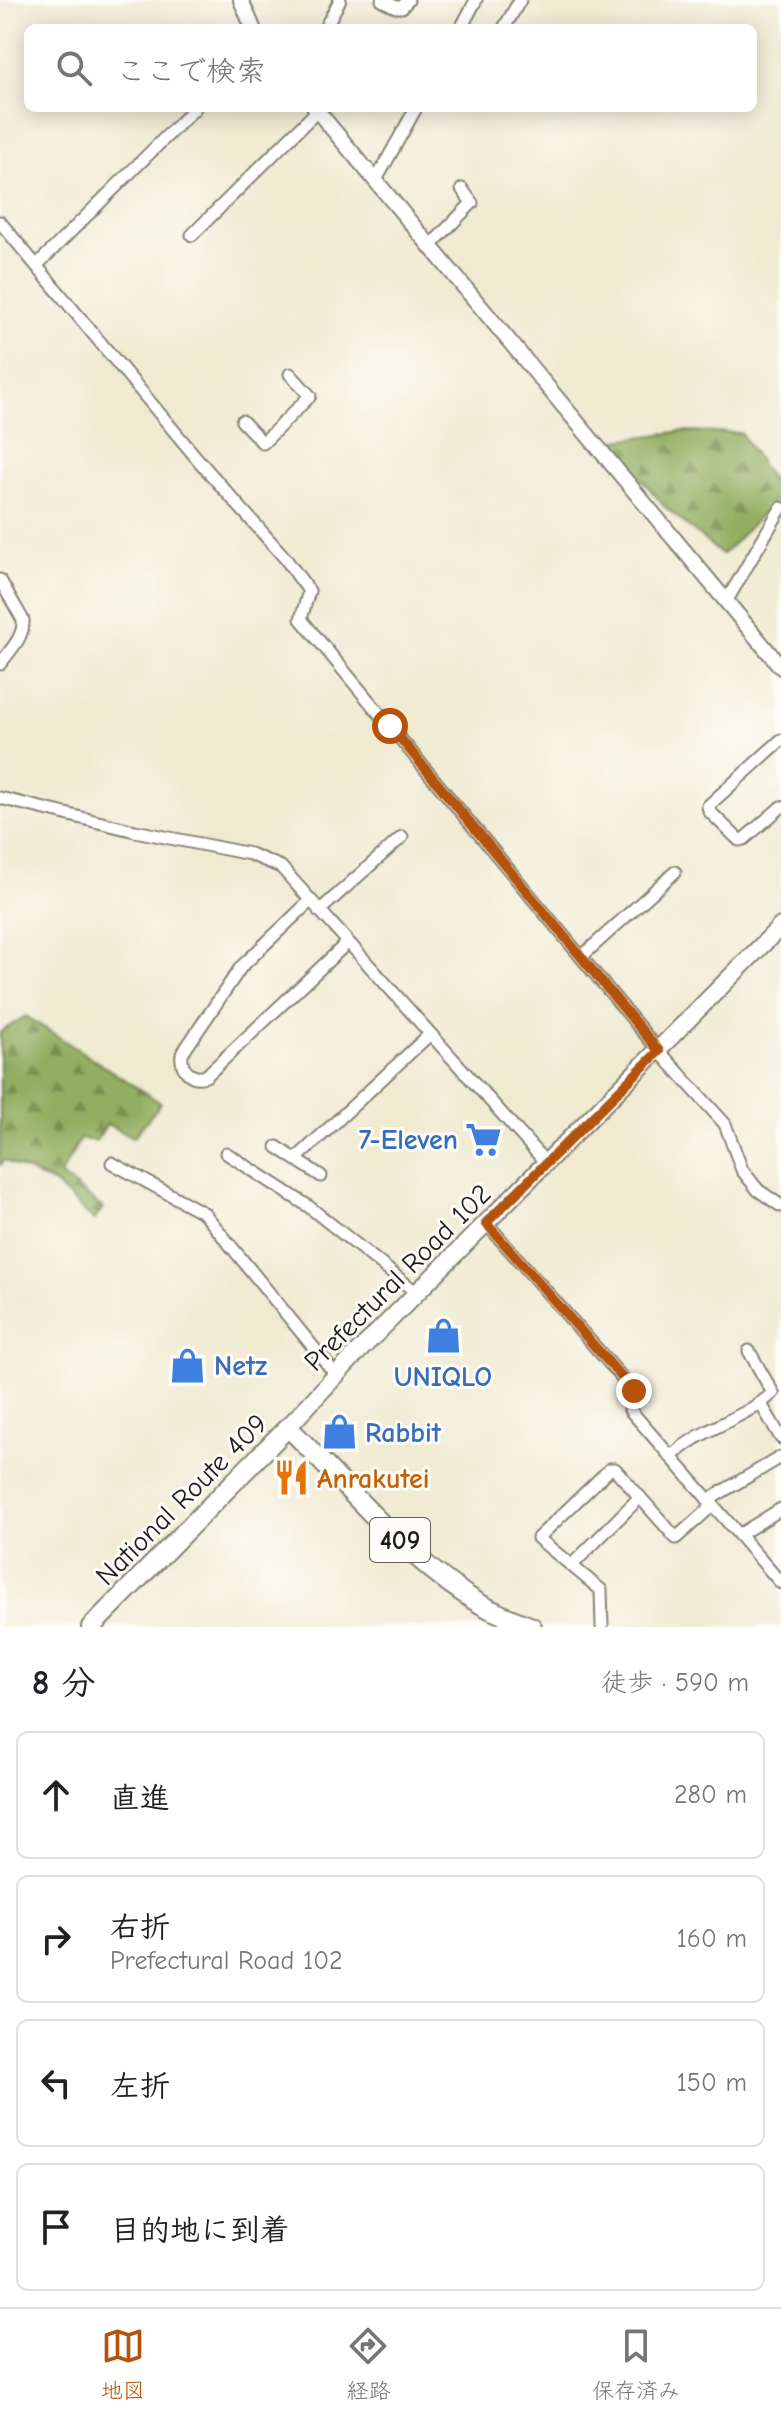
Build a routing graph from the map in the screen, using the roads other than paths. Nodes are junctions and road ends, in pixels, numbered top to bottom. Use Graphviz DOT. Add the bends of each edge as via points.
graph roads {
  1 [pos="241,0"];
  2 [pos="340,0"];
  3 [pos="382,0"];
  4 [pos="408,0"];
  5 [pos="476,0"];
  6 [pos="520,0"];
  7 [pos="251,24"];
  8 [pos="327,24"];
  9 [pos="463,24"];
  10 [pos="506,24"];
  11 [pos="191,112"];
  12 [pos="314,112"];
  13 [pos="318,112"];
  14 [pos="414,112"];
  15 [pos="376,180"];
  16 [pos="462,189"];
  17 [pos="0,222"];
  18 [pos="192,235"];
  19 [pos="431,245"];
  20 [pos="37,265"];
  21 [pos="290,374"];
  22 [pos="242,421"];
  23 [pos="781,508"];
  24 [pos="0,580"];
  25 [pos="726,602"];
  26 [pos="0,664"];
  27 [pos="781,667"];
  28 [pos="781,740"];
  29 [pos="0,798"];
  30 [pos="781,807"];
  31 [pos="402,837"];
  32 [pos="675,872"];
  33 [pos="314,906"];
  34 [pos="781,926"];
  35 [pos="347,943"];
  36 [pos="581,957"];
  37 [pos="429,1035"];
  38 [pos="659,1051"];
  39 [pos="277,1147"];
  40 [pos="226,1153"];
  41 [pos="296,1159"];
  42 [pos="112,1163"];
  43 [pos="547,1164"];
  44 [pos="321,1176"];
  45 [pos="781,1206"];
  46 [pos="486,1223"];
  47 [pos="417,1293"];
  48 [pos="749,1351"];
  49 [pos="336,1375"];
  50 [pos="761,1404"];
  51 [pos="288,1427"];
  52 [pos="781,1438"];
  53 [pos="671,1457"];
  54 [pos="781,1457"];
  55 [pos="640,1497"];
  56 [pos="711,1502"];
  57 [pos="781,1509"];
  58 [pos="739,1535"];
  59 [pos="572,1565"];
  60 [pos="781,1583"];
  61 [pos="91,1627"];
  62 [pos="532,1627"];
  63 [pos="602,1627"];
  1 -- 7 [label="street"];
  2 -- 8 [label="street"];
  3 -- 4 [label="street" via="402,7"];
  5 -- 9 [label="street"];
  6 -- 10 [label="street"];
  11 -- 20 [label="street"];
  12 -- 18 [label="street"];
  13 -- 15 [label="street"];
  14 -- 15 [label="street"];
  15 -- 19 [label="street"];
  16 -- 19 [label="street" via="472,203"];
  17 -- 20 [label="street"];
  19 -- 25 [label="street"];
  20 -- 36 [label="street" via="285,558 309,591 301,619"];
  21 -- 22 [label="street" via="310,396 263,443"];
  23 -- 25 [label="street"];
  24 -- 26 [label="street" via="24,627"];
  25 -- 27 [label="street"];
  28 -- 30 [label="street" via="708,806 739,840"];
  29 -- 33 [label="street" via="263,858 281,867"];
  31 -- 33 [label="street"];
  32 -- 36 [label="street"];
  33 -- 35 [label="street"];
  33 -- 35 [label="street" via="241,967 182,1054 188,1074 206,1076"];
  34 -- 38 [label="main road, Prefectural Road 102"];
  35 -- 37 [label="street"];
  36 -- 38 [label="street"];
  37 -- 41 [label="street"];
  37 -- 43 [label="street"];
  38 -- 43 [label="main road, Prefectural Road 102"];
  38 -- 45 [label="street" via="725,1124 742,1170"];
  39 -- 41 [label="street"];
  40 -- 47 [label="street" via="308,1206"];
  41 -- 44 [label="street"];
  42 -- 49 [label="street" via="204,1213"];
  43 -- 46 [label="main road, Prefectural Road 102"];
  46 -- 47 [label="main road, Prefectural Road 102"];
  46 -- 53 [label="street" via="634,1391 630,1410"];
  47 -- 49 [label="main road, Prefectural Road 102"];
  48 -- 50 [label="street" via="773,1393"];
  49 -- 51 [label="main road, Prefectural Road 102"];
  50 -- 52 [label="street"];
  50 -- 53 [label="street" via="691,1439"];
  51 -- 61 [label="highway, National Route 409"];
  51 -- 62 [label="highway, National Route 409 / 409" via="448,1582"];
  53 -- 56 [label="street"];
  54 -- 56 [label="street"];
  55 -- 56 [label="street" via="676,1538"];
  55 -- 59 [label="street"];
  55 -- 59 [label="street" via="610,1469 551,1524 538,1538"];
  56 -- 58 [label="street"];
  57 -- 58 [label="street"];
  58 -- 60 [label="street"];
  59 -- 63 [label="street" via="601,1590"];
}
